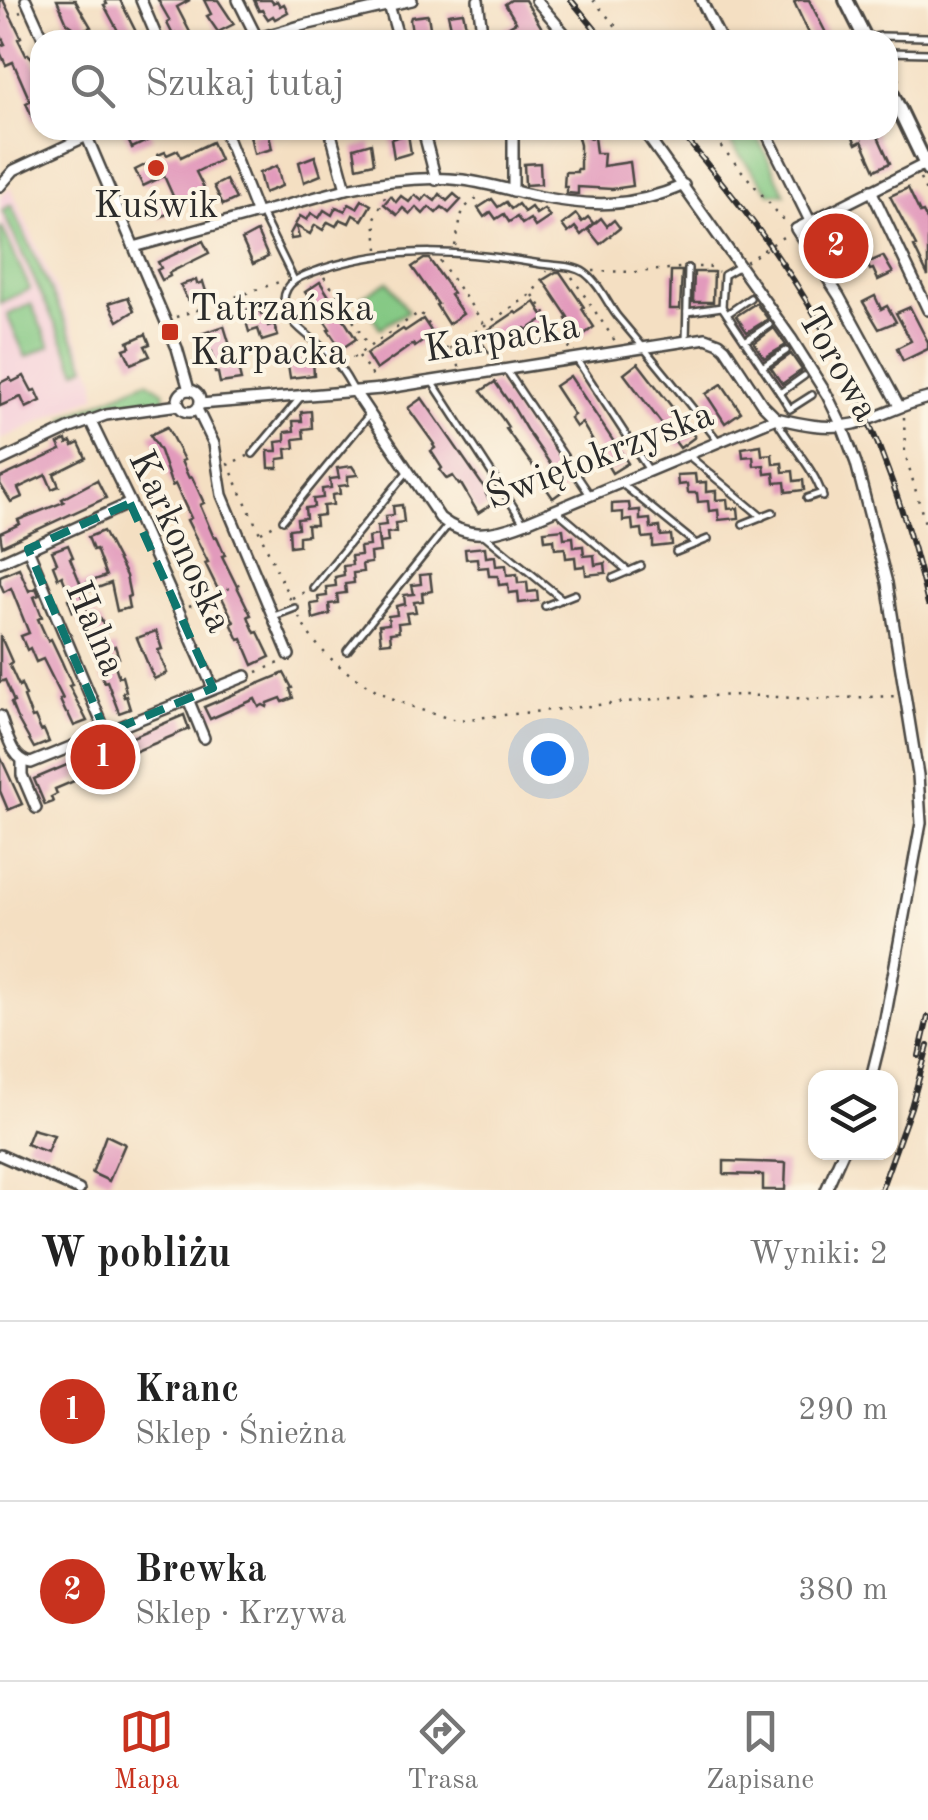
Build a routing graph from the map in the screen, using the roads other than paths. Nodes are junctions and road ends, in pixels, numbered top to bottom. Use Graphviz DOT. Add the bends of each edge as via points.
graph roads {
  1 [pos="141,0"];
  2 [pos="238,0"];
  3 [pos="348,0"];
  4 [pos="412,0"];
  5 [pos="478,0"];
  6 [pos="536,0"];
  7 [pos="701,0"];
  8 [pos="846,0"];
  9 [pos="28,4"];
  10 [pos="389,5"];
  11 [pos="356,13"];
  12 [pos="300,26"];
  13 [pos="40,30"];
  14 [pos="154,30"];
  15 [pos="250,30"];
  16 [pos="286,30"];
  17 [pos="301,30"];
  18 [pos="395,30"];
  19 [pos="482,30"];
  20 [pos="562,30"];
  21 [pos="716,30"];
  22 [pos="861,30"];
  23 [pos="898,36"];
  24 [pos="928,37"];
  25 [pos="898,52"];
  26 [pos="928,52"];
  27 [pos="898,108"];
  28 [pos="72,140"];
  29 [pos="89,140"];
  30 [pos="228,140"];
  31 [pos="333,140"];
  32 [pos="425,140"];
  33 [pos="513,140"];
  34 [pos="651,140"];
  35 [pos="770,140"];
  36 [pos="925,167"];
  37 [pos="436,180"];
  38 [pos="1,183"];
  39 [pos="684,185"];
  40 [pos="346,189"];
  41 [pos="513,190"];
  42 [pos="871,190"];
  43 [pos="259,214"];
  44 [pos="810,221"];
  45 [pos="134,247"];
  46 [pos="740,266"];
  47 [pos="688,268"];
  48 [pos="293,279"];
  49 [pos="750,298"];
  50 [pos="722,307"];
  51 [pos="928,310"];
  52 [pos="687,312"];
  53 [pos="727,314"];
  54 [pos="769,325"];
  55 [pos="686,340"];
  56 [pos="745,341"];
  57 [pos="645,346"];
  58 [pos="786,350"];
  59 [pos="576,358"];
  60 [pos="762,367"];
  61 [pos="505,369"];
  62 [pos="804,376"];
  63 [pos="432,381"];
  64 [pos="189,390"];
  65 [pos="355,392"];
  66 [pos="780,393"];
  67 [pos="812,394"];
  68 [pos="302,396"];
  69 [pos="928,398"];
  70 [pos="179,405"];
  71 [pos="198,406"];
  72 [pos="899,406"];
  73 [pos="369,415"];
  74 [pos="776,418"];
  75 [pos="90,420"];
  76 [pos="842,426"];
  77 [pos="719,443"];
  78 [pos="253,454"];
  79 [pos="689,456"];
  80 [pos="0,461"];
  81 [pos="407,472"];
  82 [pos="650,472"];
  83 [pos="621,484"];
  84 [pos="591,496"];
  85 [pos="807,498"];
  86 [pos="130,503"];
  87 [pos="556,510"];
  88 [pos="773,512"];
  89 [pos="762,517"];
  90 [pos="283,520"];
  91 [pos="524,523"];
  92 [pos="448,524"];
  93 [pos="744,524"];
  94 [pos="484,535"];
  95 [pos="708,539"];
  96 [pos="696,544"];
  97 [pos="28,550"];
  98 [pos="676,552"];
  99 [pos="0,562"];
  100 [pos="641,566"];
  101 [pos="628,572"];
  102 [pos="613,578"];
  103 [pos="313,588"];
  104 [pos="576,594"];
  105 [pos="562,599"];
  106 [pos="544,606"];
  107 [pos="294,608"];
  108 [pos="273,616"];
  109 [pos="347,651"];
  110 [pos="289,655"];
  111 [pos="246,676"];
  112 [pos="213,688"];
  113 [pos="188,699"];
  114 [pos="0,716"];
  115 [pos="106,733"];
  116 [pos="204,738"];
  117 [pos="22,762"];
  118 [pos="36,808"];
  119 [pos="872,1070"];
  120 [pos="0,1154"];
  121 [pos="839,1160"];
  122 [pos="79,1190"];
  123 [pos="826,1190"];
  1 -- 14 [label="street"];
  2 -- 15 [label="street"];
  3 -- 11 [label="street"];
  4 -- 10 [label="street"];
  5 -- 19 [label="street"];
  6 -- 20 [label="street"];
  7 -- 21 [label="street"];
  8 -- 22 [label="street"];
  9 -- 13 [label="street"];
  10 -- 11 [label="street"];
  10 -- 18 [label="street"];
  11 -- 12 [label="street"];
  12 -- 16 [label="street"];
  12 -- 17 [label="street"];
  23 -- 24 [label="lane"];
  25 -- 26 [label="lane"];
  27 -- 36 [label="street"];
  28 -- 38 [label="street"];
  29 -- 45 [label="street"];
  30 -- 43 [label="street"];
  31 -- 40 [label="street"];
  32 -- 37 [label="street"];
  33 -- 41 [label="street"];
  34 -- 39 [label="street, Torowa"];
  35 -- 44 [label="street"];
  36 -- 42 [label="street"];
  37 -- 40 [label="street"];
  37 -- 41 [label="street"];
  39 -- 41 [label="street" via="622,204"];
  39 -- 46 [label="street, Torowa"];
  40 -- 43 [label="street"];
  42 -- 44 [label="street"];
  42 -- 51 [label="street"];
  43 -- 45 [label="street"];
  43 -- 48 [label="lane"];
  44 -- 72 [label="street" via="796,229"];
  45 -- 64 [label="street"];
  46 -- 50 [label="lane" via="724,275"];
  46 -- 76 [label="street, Torowa"];
  47 -- 52 [label="lane"];
  48 -- 57 [label="lane" via="350,260 434,252 554,266 584,272"];
  48 -- 65 [label="lane" via="284,299 287,314"];
  49 -- 53 [label="lane"];
  50 -- 52 [label="lane"];
  50 -- 53 [label="lane"];
  52 -- 55 [label="lane"];
  53 -- 56 [label="lane"];
  54 -- 56 [label="lane"];
  55 -- 57 [label="street, Karpacka"];
  55 -- 74 [label="street, Karpacka" via="719,343"];
  56 -- 60 [label="lane"];
  57 -- 59 [label="street, Karpacka"];
  57 -- 77 [label="lane"];
  58 -- 60 [label="lane"];
  59 -- 61 [label="street, Karpacka"];
  59 -- 82 [label="lane"];
  60 -- 66 [label="lane"];
  61 -- 63 [label="street, Karpacka"];
  61 -- 84 [label="lane"];
  62 -- 66 [label="lane"];
  63 -- 65 [label="street, Karpacka"];
  63 -- 91 [label="lane"];
  64 -- 70 [label="street"];
  64 -- 71 [label="street" via="198,394"];
  65 -- 68 [label="street, Karpacka"];
  65 -- 73 [label="street, Świętokrzyska"];
  66 -- 67 [label="lane" via="790,409"];
  68 -- 71 [label="street, Karpacka"];
  68 -- 78 [label="lane"];
  69 -- 72 [label="street"];
  70 -- 71 [label="street" via="189,412"];
  70 -- 75 [label="street"];
  71 -- 108 [label="street" via="214,444 222,495"];
  72 -- 76 [label="street"];
  73 -- 81 [label="street, Świętokrzyska"];
  73 -- 90 [label="lane"];
  74 -- 76 [label="street"];
  74 -- 77 [label="street, Świętokrzyska"];
  74 -- 85 [label="lane" via="816,476 823,495"];
  75 -- 80 [label="street"];
  75 -- 86 [label="street, Karkonoska"];
  76 -- 119 [label="street, Torowa" via="888,583 918,775 920,834"];
  77 -- 79 [label="street, Świętokrzyska"];
  79 -- 82 [label="street, Świętokrzyska"];
  79 -- 89 [label="lane"];
  81 -- 92 [label="street, Świętokrzyska"];
  81 -- 103 [label="lane"];
  82 -- 83 [label="street, Świętokrzyska"];
  83 -- 84 [label="street, Świętokrzyska"];
  83 -- 96 [label="lane"];
  84 -- 87 [label="street, Świętokrzyska"];
  86 -- 97 [label="street"];
  86 -- 112 [label="street, Karkonoska"];
  87 -- 91 [label="street, Świętokrzyska"];
  87 -- 101 [label="lane"];
  88 -- 89 [label="lane"];
  89 -- 93 [label="lane"];
  91 -- 94 [label="street, Świętokrzyska"];
  92 -- 94 [label="street, Świętokrzyska"];
  92 -- 109 [label="lane"];
  94 -- 105 [label="lane"];
  95 -- 96 [label="lane"];
  96 -- 98 [label="lane"];
  97 -- 99 [label="street"];
  97 -- 115 [label="street, Halna"];
  100 -- 101 [label="lane"];
  101 -- 102 [label="lane"];
  104 -- 105 [label="lane"];
  105 -- 106 [label="lane"];
  107 -- 108 [label="lane"];
  108 -- 110 [label="street"];
  111 -- 112 [label="street"];
  112 -- 113 [label="street"];
  113 -- 115 [label="street"];
  113 -- 116 [label="street"];
  114 -- 117 [label="street"];
  115 -- 117 [label="street"];
  117 -- 118 [label="street"];
  120 -- 122 [label="street"];
  121 -- 123 [label="street"];
}
